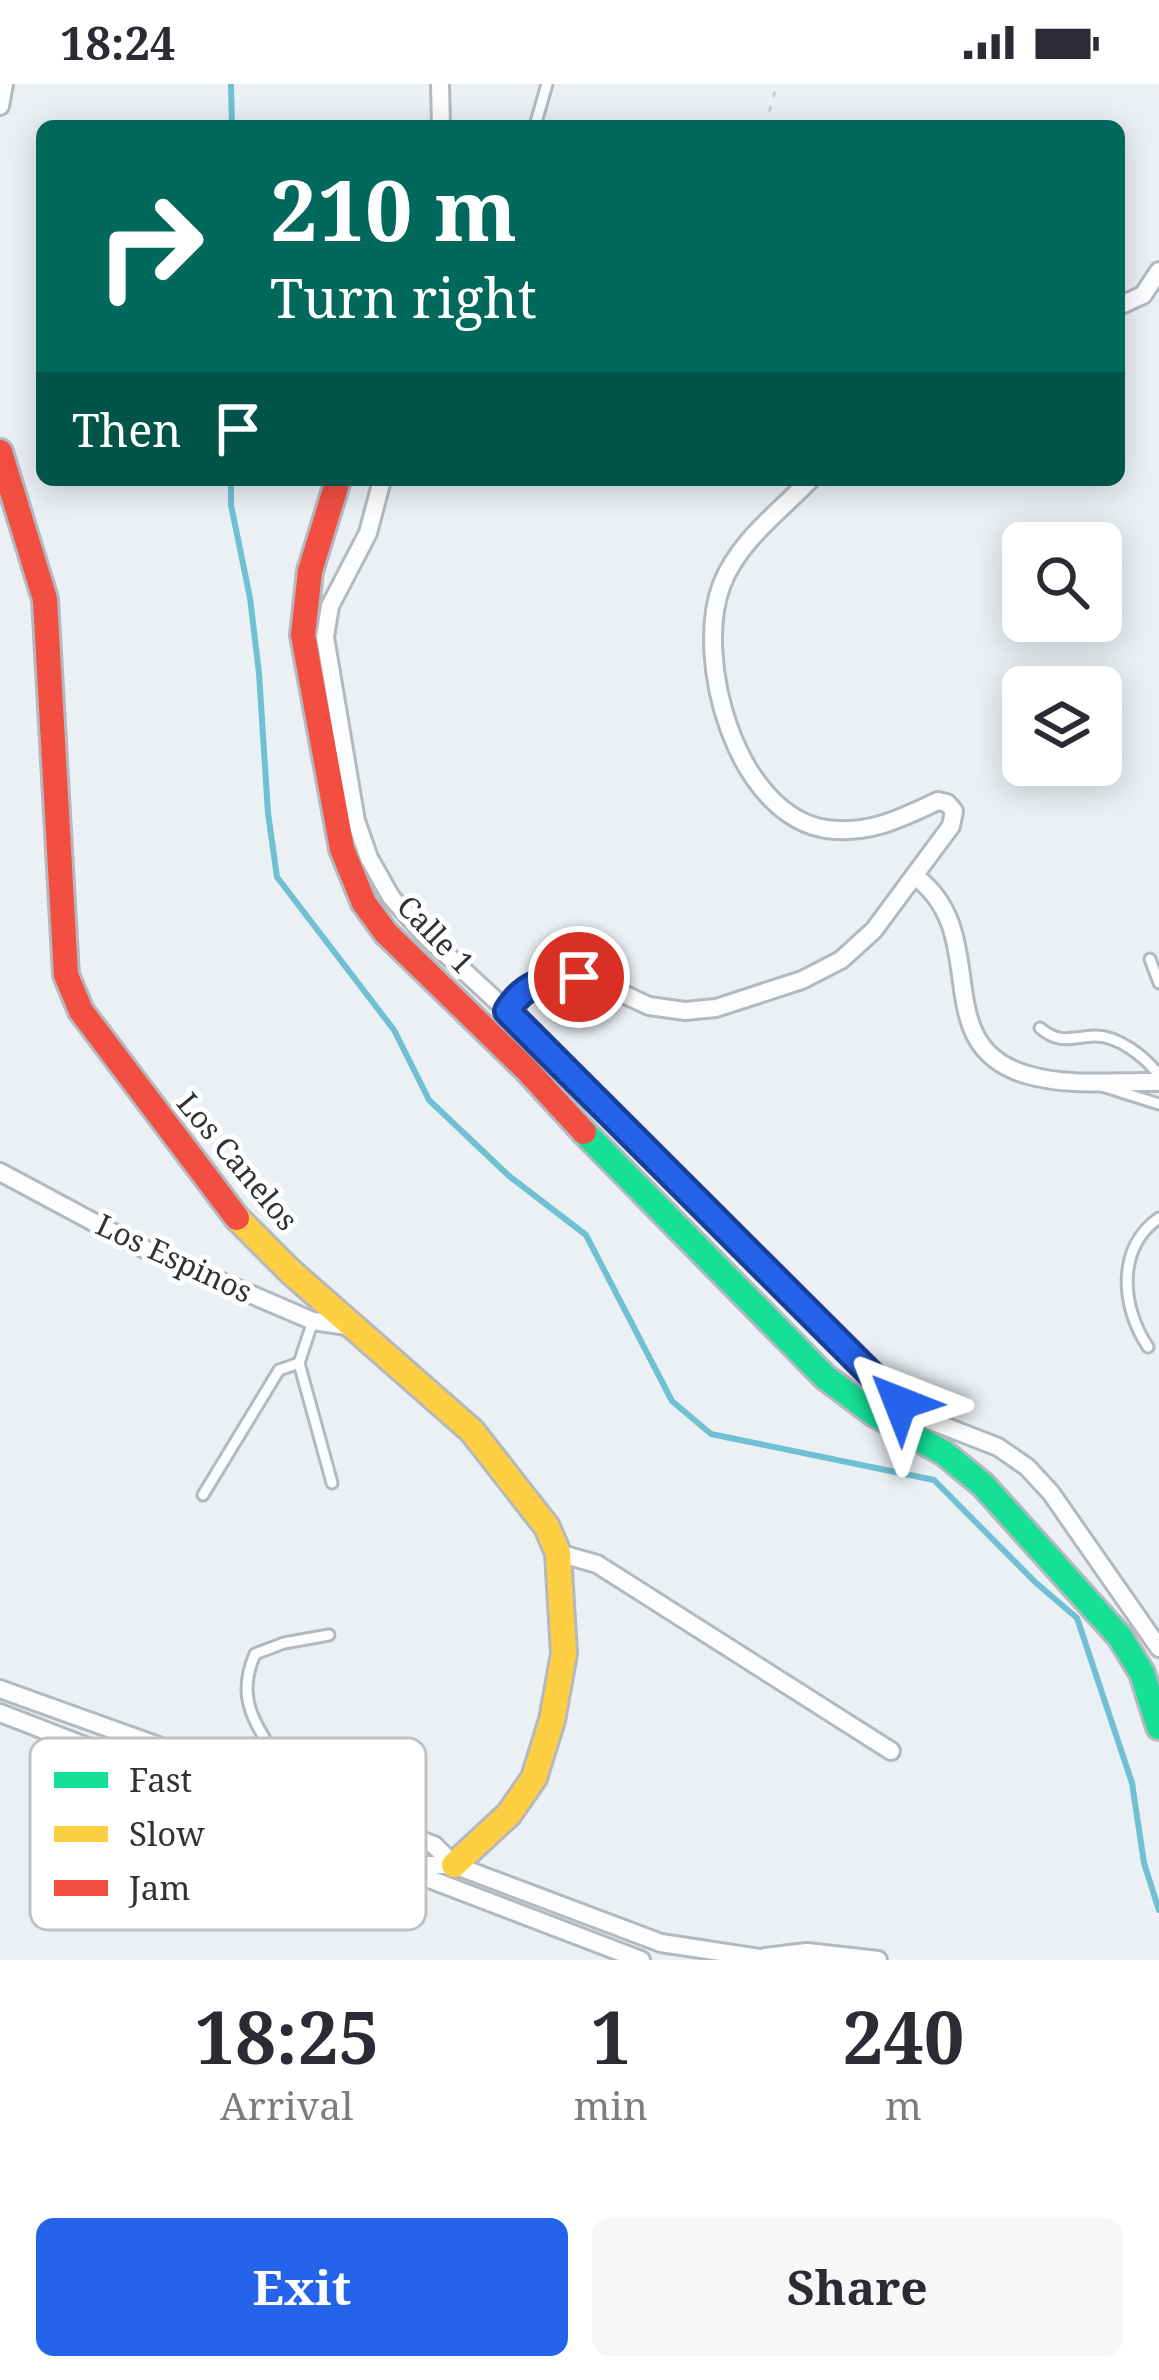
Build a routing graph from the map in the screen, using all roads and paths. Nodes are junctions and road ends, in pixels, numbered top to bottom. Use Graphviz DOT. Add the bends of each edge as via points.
graph roads {
  1 [pos="4,84"];
  2 [pos="440,84"];
  3 [pos="548,84"];
  4 [pos="778,84"];
  5 [pos="0,106"];
  6 [pos="441,120"];
  7 [pos="537,120"];
  8 [pos="766,120"];
  9 [pos="1159,271"];
  10 [pos="1125,303"];
  11 [pos="0,452"];
  12 [pos="336,486"];
  13 [pos="380,486"];
  14 [pos="804,486"];
  15 [pos="916,877"];
  16 [pos="1150,959"];
  17 [pos="1159,983"];
  18 [pos="507,1011"];
  19 [pos="1040,1028"];
  20 [pos="1159,1078"];
  21 [pos="1095,1082"];
  22 [pos="1159,1105"];
  23 [pos="0,1172"];
  24 [pos="1159,1218"];
  25 [pos="313,1322"];
  26 [pos="355,1327"];
  27 [pos="1148,1347"];
  28 [pos="299,1364"];
  29 [pos="332,1484"];
  30 [pos="203,1495"];
  31 [pos="558,1553"];
  32 [pos="329,1635"];
  33 [pos="1159,1648"];
  34 [pos="0,1689"];
  35 [pos="0,1713"];
  36 [pos="1159,1727"];
  37 [pos="65,1738"];
  38 [pos="130,1738"];
  39 [pos="262,1738"];
  40 [pos="891,1751"];
  41 [pos="426,1842"];
  42 [pos="426,1865"];
  43 [pos="454,1865"];
  44 [pos="426,1878"];
  45 [pos="769,1959"];
  46 [pos="640,1960"];
  47 [pos="878,1960"];
  1 -- 5 [label="street"];
  2 -- 6 [label="street"];
  3 -- 7 [label="lane"];
  4 -- 8 [label="path"];
  9 -- 10 [label="street" via="1143,295"];
  11 -- 26 [label="street, Los Canelos" via="45,598 71,994 235,1216"];
  12 -- 36 [label="street, Calle 1" via="310,571 305,655 342,849 374,918 825,1377 983,1485 1120,1637"];
  13 -- 18 [label="street" via="368,533 329,606 325,637 356,821 391,897"];
  14 -- 15 [label="street" via="757,531 721,585 712,635 727,719 769,798 812,826 872,828 947,803 954,822"];
  15 -- 18 [label="street" via="841,959 730,1005 667,1010 607,984 565,977 529,987"];
  15 -- 21 [label="street" via="953,923 965,1010 983,1046 1032,1077"];
  16 -- 17 [label="lane"];
  18 -- 33 [label="street" via="900,1403 998,1447 1040,1480"];
  19 -- 20 [label="lane" via="1061,1040 1112,1040"];
  20 -- 21 [label="street"];
  21 -- 22 [label="lane"];
  23 -- 25 [label="street, Los Espinos" via="140,1247"];
  24 -- 27 [label="lane" via="1136,1244 1128,1271 1131,1312"];
  25 -- 26 [label="street, Los Espinos"];
  25 -- 28 [label="lane"];
  26 -- 31 [label="street, Los Canelos" via="472,1432 547,1527"];
  28 -- 29 [label="lane"];
  28 -- 30 [label="lane" via="280,1370"];
  31 -- 40 [label="street" via="597,1564"];
  31 -- 43 [label="street, Los Canelos" via="564,1654 534,1778"];
  32 -- 39 [label="lane" via="256,1654 245,1677"];
  34 -- 38 [label="street"];
  35 -- 37 [label="street"];
  41 -- 43 [label="street"];
  42 -- 43 [label="street"];
  43 -- 45 [label="street" via="661,1943"];
  44 -- 46 [label="street"];
  45 -- 47 [label="street" via="807,1952"];
}
